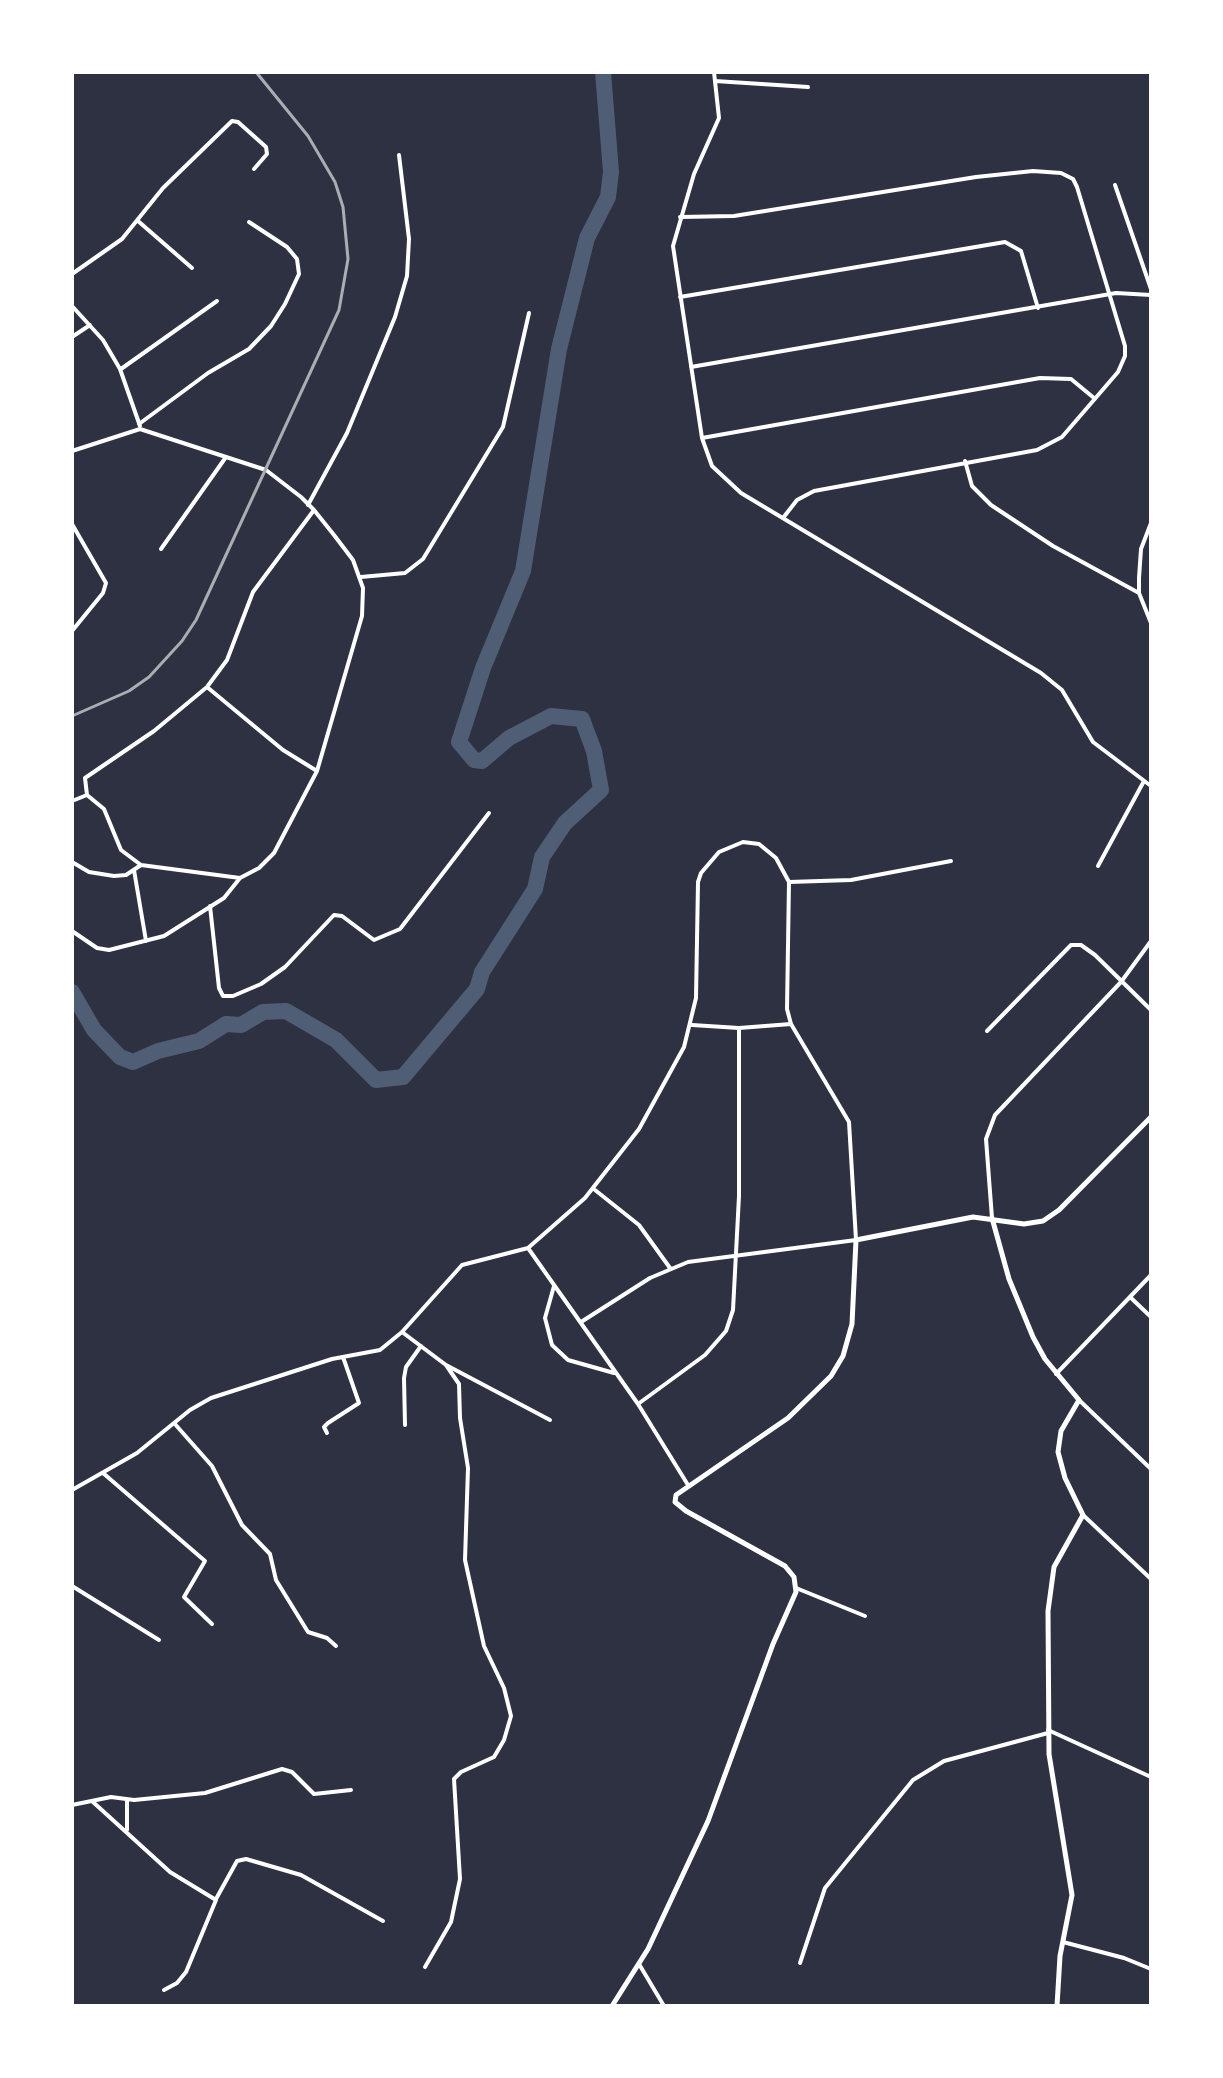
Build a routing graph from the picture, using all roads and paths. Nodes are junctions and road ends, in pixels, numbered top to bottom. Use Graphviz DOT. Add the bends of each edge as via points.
graph roads {
  1 [pos="714,72"];
  2 [pos="715,81"];
  3 [pos="808,87"];
  4 [pos="399,155"];
  5 [pos="254,169"];
  6 [pos="1115,185"];
  7 [pos="680,217"];
  8 [pos="138,221"];
  9 [pos="249,222"];
  10 [pos="192,268"];
  11 [pos="72,274"];
  12 [pos="1151,292"];
  13 [pos="1108,295"];
  14 [pos="680,297"];
  15 [pos="217,301"];
  16 [pos="72,306"];
  17 [pos="1038,308"];
  18 [pos="529,313"];
  19 [pos="90,325"];
  20 [pos="72,337"];
  21 [pos="691,367"];
  22 [pos="120,369"];
  23 [pos="1094,398"];
  24 [pos="140,426"];
  25 [pos="702,438"];
  26 [pos="72,451"];
  27 [pos="226,457"];
  28 [pos="965,461"];
  29 [pos="308,505"];
  30 [pos="314,510"];
  31 [pos="783,518"];
  32 [pos="1151,523"];
  33 [pos="72,524"];
  34 [pos="161,549"];
  35 [pos="361,577"];
  36 [pos="1139,593"];
  37 [pos="1151,623"];
  38 [pos="72,631"];
  39 [pos="207,687"];
  40 [pos="317,771"];
  41 [pos="1144,781"];
  42 [pos="1151,786"];
  43 [pos="87,795"];
  44 [pos="72,801"];
  45 [pos="489,813"];
  46 [pos="951,861"];
  47 [pos="72,862"];
  48 [pos="141,865"];
  49 [pos="1098,866"];
  50 [pos="134,870"];
  51 [pos="240,878"];
  52 [pos="789,882"];
  53 [pos="210,906"];
  54 [pos="72,931"];
  55 [pos="146,941"];
  56 [pos="1151,941"];
  57 [pos="1121,982"];
  58 [pos="1151,1010"];
  59 [pos="791,1024"];
  60 [pos="692,1025"];
  61 [pos="739,1028"];
  62 [pos="987,1031"];
  63 [pos="1151,1117"];
  64 [pos="594,1189"];
  65 [pos="992,1218"];
  66 [pos="856,1240"];
  67 [pos="528,1248"];
  68 [pos="735,1253"];
  69 [pos="670,1268"];
  70 [pos="1151,1275"];
  71 [pos="554,1286"];
  72 [pos="1129,1296"];
  73 [pos="1151,1317"];
  74 [pos="581,1322"];
  75 [pos="402,1332"];
  76 [pos="421,1346"];
  77 [pos="343,1357"];
  78 [pos="446,1365"];
  79 [pos="616,1373"];
  80 [pos="1056,1374"];
  81 [pos="1079,1400"];
  82 [pos="638,1404"];
  83 [pos="550,1420"];
  84 [pos="174,1423"];
  85 [pos="405,1425"];
  86 [pos="327,1433"];
  87 [pos="1151,1469"];
  88 [pos="103,1473"];
  89 [pos="688,1485"];
  90 [pos="72,1490"];
  91 [pos="1083,1515"];
  92 [pos="1151,1579"];
  93 [pos="72,1586"];
  94 [pos="796,1588"];
  95 [pos="865,1616"];
  96 [pos="212,1624"];
  97 [pos="159,1640"];
  98 [pos="336,1646"];
  99 [pos="1048,1732"];
  100 [pos="1151,1777"];
  101 [pos="351,1790"];
  102 [pos="91,1800"];
  103 [pos="127,1801"];
  104 [pos="72,1805"];
  105 [pos="127,1830"];
  106 [pos="216,1900"];
  107 [pos="383,1921"];
  108 [pos="1063,1942"];
  109 [pos="800,1963"];
  110 [pos="639,1964"];
  111 [pos="425,1967"];
  112 [pos="1151,1969"];
  113 [pos="164,1990"];
  114 [pos="612,2006"];
  115 [pos="664,2006"];
  116 [pos="1057,2006"];
  1 -- 2 [label="street"];
  2 -- 3 [label="street"];
  2 -- 7 [label="street" via="719,118"];
  4 -- 29 [label="street" via="409,239 407,276 347,433"];
  5 -- 8 [label="street" via="268,151 232,121 163,188"];
  6 -- 12 [label="street"];
  7 -- 13 [label="street" via="734,216 976,177 1061,173 1077,187"];
  7 -- 14 [label="street" via="673,246"];
  8 -- 10 [label="street"];
  8 -- 11 [label="street" via="113,248"];
  9 -- 24 [label="street" via="297,259 299,274 285,304 249,349 208,373"];
  12 -- 13 [label="street"];
  13 -- 17 [label="street"];
  13 -- 23 [label="street" via="1125,356"];
  14 -- 17 [label="street" via="1005,242 1021,251"];
  14 -- 21 [label="street"];
  15 -- 22 [label="street"];
  16 -- 19 [label="street"];
  17 -- 21 [label="street"];
  18 -- 35 [label="street" via="503,427 423,559 405,573"];
  19 -- 20 [label="street"];
  19 -- 22 [label="street"];
  21 -- 25 [label="street"];
  22 -- 24 [label="street"];
  23 -- 25 [label="street" via="1071,379 1040,378"];
  23 -- 28 [label="street" via="1049,446"];
  24 -- 26 [label="street"];
  24 -- 27 [label="street"];
  25 -- 31 [label="street" via="721,476"];
  27 -- 29 [label="street" via="266,470"];
  27 -- 34 [label="street"];
  28 -- 31 [label="street" via="814,491 797,500"];
  28 -- 36 [label="street" via="972,486 991,505"];
  29 -- 30 [label="street"];
  30 -- 35 [label="street"];
  30 -- 39 [label="street" via="253,592 227,660"];
  31 -- 41 [label="street" via="1041,673 1062,690 1093,742"];
  32 -- 36 [label="street" via="1141,549"];
  33 -- 38 [label="street" via="106,583"];
  35 -- 40 [label="street" via="362,616"];
  36 -- 37 [label="street"];
  39 -- 40 [label="street"];
  39 -- 43 [label="street" via="154,731 91,771 84,782"];
  40 -- 51 [label="street" via="280,844 259,868"];
  41 -- 42 [label="street"];
  41 -- 49 [label="street"];
  43 -- 44 [label="street"];
  43 -- 48 [label="street" via="104,809 121,850"];
  45 -- 53 [label="street" via="400,929 374,940 334,915 285,967 233,996 222,995 219,988"];
  46 -- 52 [label="street" via="851,880"];
  47 -- 50 [label="street" via="98,875 120,876"];
  48 -- 50 [label="street"];
  48 -- 51 [label="street"];
  50 -- 55 [label="street"];
  51 -- 53 [label="street" via="229,894"];
  52 -- 59 [label="street"];
  52 -- 60 [label="street" via="776,858 751,841 719,852 701,873"];
  53 -- 55 [label="street" via="180,928"];
  54 -- 55 [label="street" via="102,949"];
  56 -- 57 [label="street"];
  57 -- 58 [label="street"];
  57 -- 62 [label="street" via="1086,948 1071,945"];
  57 -- 65 [label="street" via="1010,1096 990,1124 986,1154"];
  59 -- 61 [label="street"];
  59 -- 66 [label="street" via="849,1122"];
  60 -- 61 [label="street"];
  60 -- 64 [label="street" via="650,1111"];
  61 -- 68 [label="street"];
  63 -- 65 [label="street" via="1050,1218 1024,1224"];
  64 -- 67 [label="street"];
  64 -- 69 [label="street" via="639,1225"];
  65 -- 66 [label="street" via="951,1220"];
  65 -- 80 [label="street" via="1020,1308"];
  66 -- 68 [label="street"];
  66 -- 89 [label="street" via="852,1324 831,1376 788,1418"];
  67 -- 71 [label="street"];
  67 -- 75 [label="street" via="462,1265"];
  68 -- 69 [label="street"];
  68 -- 82 [label="street" via="735,1299 726,1331 692,1366"];
  69 -- 74 [label="street"];
  70 -- 72 [label="street"];
  71 -- 74 [label="street"];
  71 -- 79 [label="street" via="545,1318 552,1345 568,1360"];
  72 -- 73 [label="street"];
  72 -- 80 [label="street"];
  74 -- 79 [label="street"];
  75 -- 76 [label="street"];
  75 -- 77 [label="street" via="380,1350"];
  76 -- 78 [label="street"];
  76 -- 85 [label="street" via="406,1367"];
  77 -- 84 [label="street" via="211,1398"];
  77 -- 86 [label="street" via="359,1403 328,1423"];
  78 -- 83 [label="street"];
  78 -- 111 [label="street" via="459,1384 468,1460 469,1581 484,1646 511,1716 494,1757 454,1779 460,1879 451,1922"];
  79 -- 82 [label="street"];
  80 -- 81 [label="street"];
  81 -- 87 [label="street"];
  81 -- 91 [label="street" via="1061,1431 1058,1452"];
  82 -- 89 [label="street"];
  84 -- 88 [label="street"];
  84 -- 98 [label="street" via="212,1466 242,1525 270,1554 276,1580 308,1632"];
  88 -- 90 [label="street"];
  88 -- 96 [label="street" via="205,1561 184,1596"];
  89 -- 94 [label="street" via="675,1497 677,1505 776,1559 793,1574"];
  91 -- 92 [label="street"];
  91 -- 99 [label="street" via="1050,1583"];
  93 -- 97 [label="street"];
  94 -- 95 [label="street"];
  94 -- 110 [label="street" via="708,1821"];
  99 -- 100 [label="street"];
  99 -- 108 [label="street" via="1053,1793 1071,1885"];
  99 -- 109 [label="street" via="937,1763 905,1788 825,1888"];
  101 -- 103 [label="street" via="314,1794 282,1769 210,1792"];
  102 -- 103 [label="street" via="114,1796"];
  102 -- 104 [label="street"];
  102 -- 105 [label="street"];
  103 -- 105 [label="street"];
  105 -- 106 [label="street" via="170,1872"];
  106 -- 107 [label="street" via="237,1861 246,1859 301,1875"];
  106 -- 113 [label="street" via="186,1972"];
  108 -- 112 [label="street"];
  108 -- 116 [label="street"];
  110 -- 114 [label="street"];
  110 -- 115 [label="street"];
}
